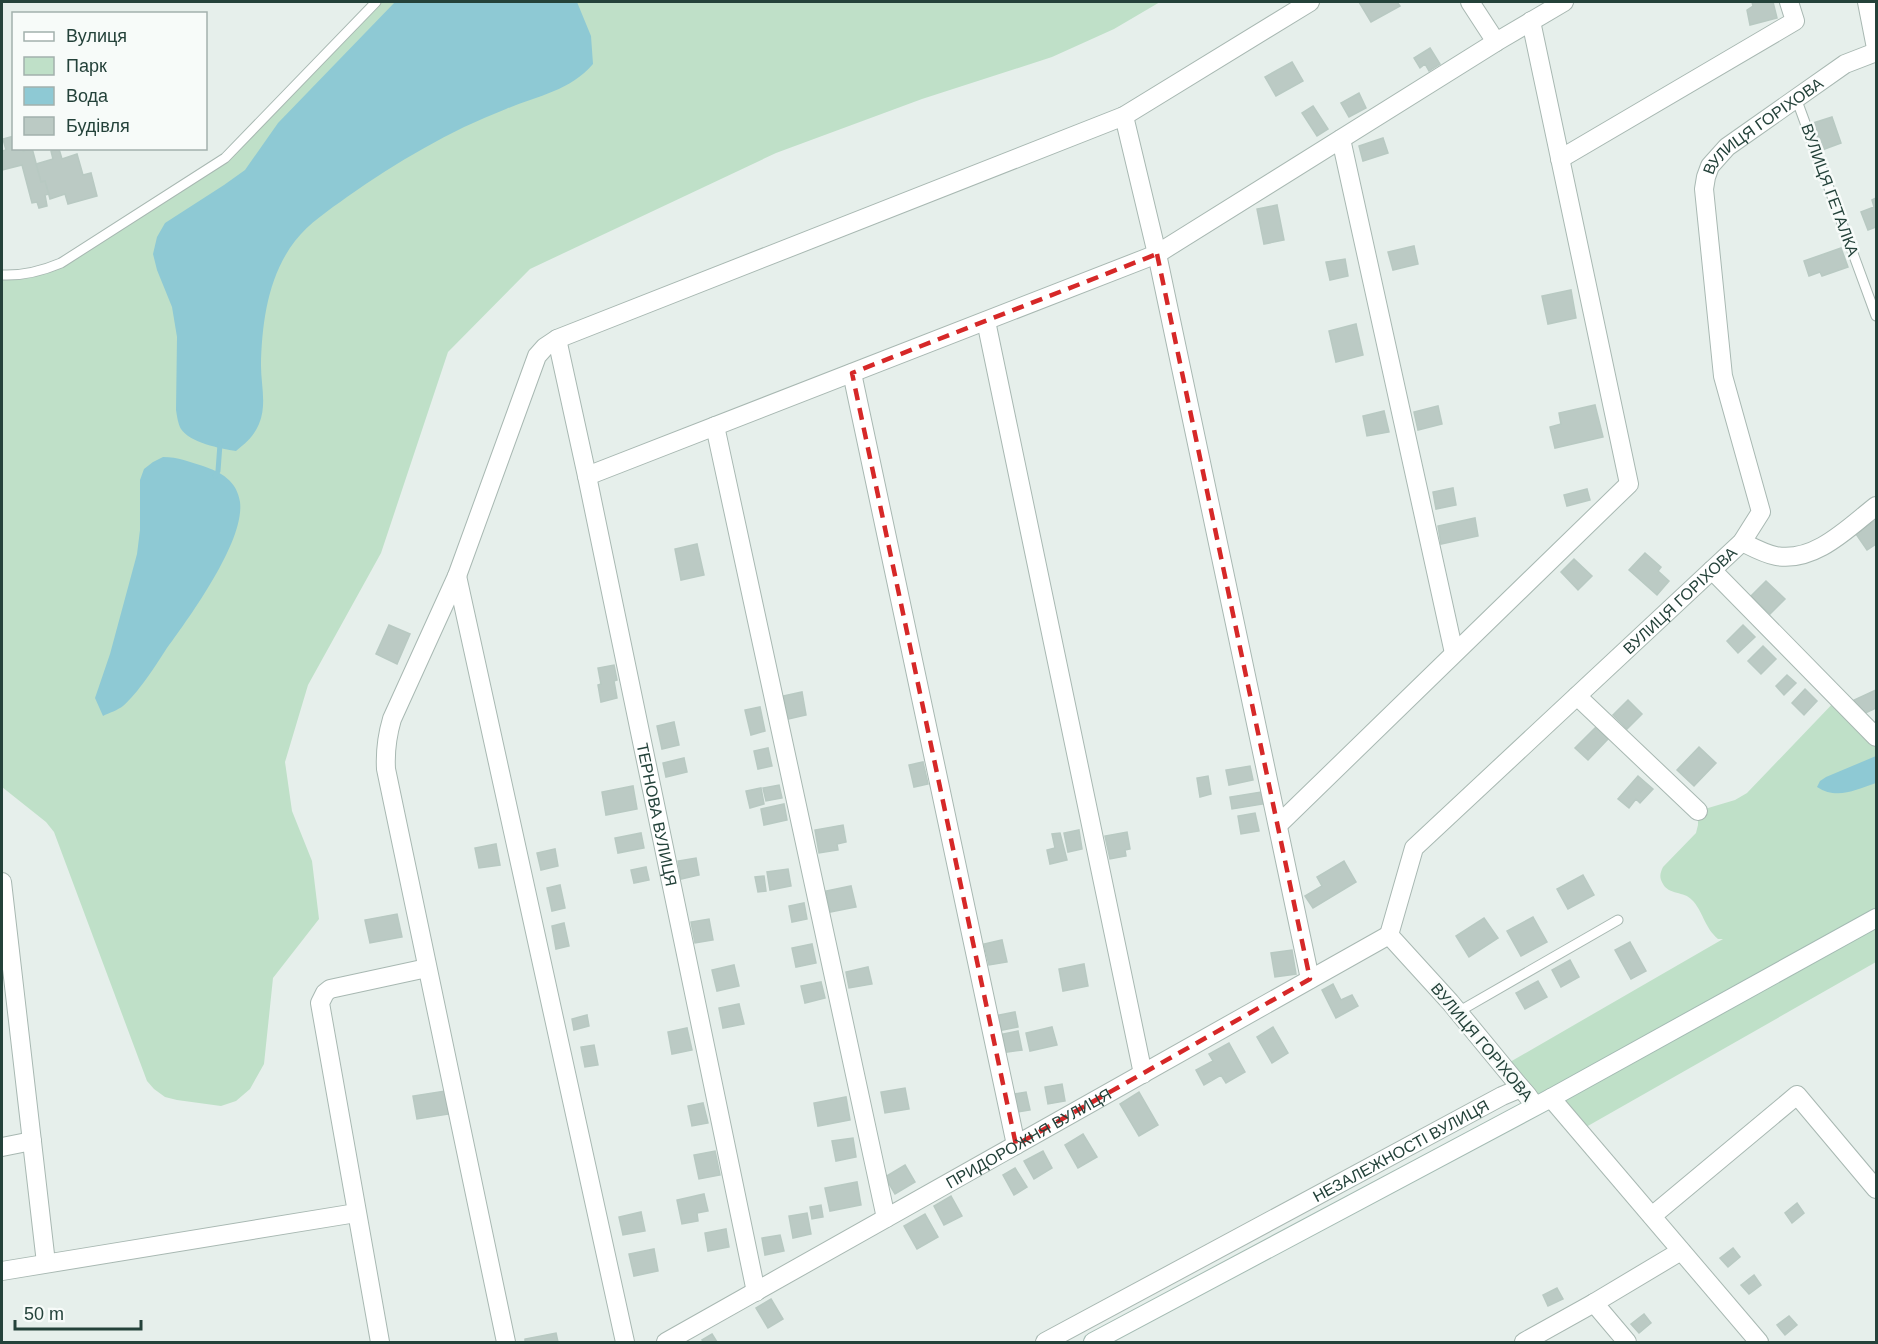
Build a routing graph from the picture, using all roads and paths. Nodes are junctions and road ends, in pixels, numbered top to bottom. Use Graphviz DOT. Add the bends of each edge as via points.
graph roads {
  1 [pos="376,2"];
  2 [pos="1310,2"];
  3 [pos="1470,2"];
  4 [pos="1564,2"];
  5 [pos="1789,2"];
  6 [pos="1867,2"];
  7 [pos="1531,21"];
  8 [pos="1496,42"];
  9 [pos="1876,50"];
  10 [pos="1796,98"];
  11 [pos="1124,116"];
  12 [pos="1341,139"];
  13 [pos="1560,159"];
  14 [pos="1157,255"];
  15 [pos="2,275"];
  16 [pos="1876,316"];
  17 [pos="986,321"];
  18 [pos="557,339"];
  19 [pos="852,373"];
  20 [pos="716,426"];
  21 [pos="587,476"];
  22 [pos="1876,506"];
  23 [pos="1742,542"];
  24 [pos="1712,570"];
  25 [pos="457,576"];
  26 [pos="1454,653"];
  27 [pos="1577,696"];
  28 [pos="1876,737"];
  29 [pos="1698,811"];
  30 [pos="1278,825"];
  31 [pos="2,882"];
  32 [pos="1876,918"];
  33 [pos="1618,920"];
  34 [pos="1389,934"];
  35 [pos="427,968"];
  36 [pos="1310,979"];
  37 [pos="1458,1012"];
  38 [pos="10,1020"];
  39 [pos="1143,1074"];
  40 [pos="1521,1088"];
  41 [pos="1543,1102"];
  42 [pos="32,1141"];
  43 [pos="1016,1145"];
  44 [pos="2,1147"];
  45 [pos="1876,1189"];
  46 [pos="356,1213"];
  47 [pos="1652,1216"];
  48 [pos="886,1218"];
  49 [pos="1681,1251"];
  50 [pos="45,1263"];
  51 [pos="2,1271"];
  52 [pos="756,1292"];
  53 [pos="1594,1304"];
  54 [pos="380,1342"];
  55 [pos="506,1342"];
  56 [pos="624,1342"];
  57 [pos="666,1342"];
  58 [pos="1045,1342"];
  59 [pos="1093,1342"];
  60 [pos="1524,1342"];
  61 [pos="1627,1342"];
  62 [pos="1759,1342"];
  1 -- 15 [label="lane" via="225,158 61,263 27,274"];
  2 -- 11 [label="street"];
  3 -- 8 [label="street"];
  4 -- 7 [label="street"];
  5 -- 13 [label="street" via="1795,21"];
  6 -- 9 [label="street"];
  7 -- 8 [label="street"];
  7 -- 13 [label="street"];
  8 -- 12 [label="street"];
  9 -- 10 [label="street, ВУЛИЦЯ ГОРІХОВА" via="1845,64"];
  10 -- 16 [label="lane, ВУЛИЦЯ ГЕТАЛКА"];
  10 -- 23 [label="street, ВУЛИЦЯ ГОРІХОВА" via="1717,156 1704,189 1723,376 1761,512"];
  11 -- 14 [label="street"];
  11 -- 18 [label="street"];
  12 -- 14 [label="street"];
  12 -- 26 [label="street"];
  13 -- 26 [label="street" via="1629,484"];
  14 -- 17 [label="street"];
  14 -- 30 [label="street"];
  17 -- 19 [label="street"];
  17 -- 39 [label="street"];
  18 -- 21 [label="street, ТЕРНОВА ВУЛИЦЯ"];
  18 -- 25 [label="street" via="537,356"];
  19 -- 20 [label="street"];
  19 -- 43 [label="street"];
  20 -- 21 [label="street"];
  20 -- 48 [label="street"];
  21 -- 52 [label="street, ТЕРНОВА ВУЛИЦЯ"];
  22 -- 23 [label="street" via="1830,542 1801,555 1775,556"];
  23 -- 24 [label="street, ВУЛИЦЯ ГОРІХОВА"];
  24 -- 27 [label="street, ВУЛИЦЯ ГОРІХОВА"];
  24 -- 28 [label="street"];
  25 -- 35 [label="street" via="392,719 385,750"];
  25 -- 56 [label="street"];
  26 -- 30 [label="street"];
  27 -- 29 [label="street"];
  27 -- 34 [label="street, ВУЛИЦЯ ГОРІХОВА" via="1414,848"];
  30 -- 36 [label="street"];
  31 -- 38 [label="street"];
  32 -- 41 [label="street"];
  33 -- 37 [label="lane"];
  34 -- 36 [label="street, ПРИДОРОЖНЯ ВУЛИЦЯ"];
  34 -- 37 [label="street, ВУЛИЦЯ ГОРІХОВА"];
  35 -- 46 [label="street" via="330,989 320,1003"];
  35 -- 55 [label="street"];
  36 -- 39 [label="street, ПРИДОРОЖНЯ ВУЛИЦЯ"];
  37 -- 40 [label="street, ВУЛИЦЯ ГОРІХОВА"];
  38 -- 42 [label="street"];
  39 -- 43 [label="street, ПРИДОРОЖНЯ ВУЛИЦЯ"];
  40 -- 41 [label="street"];
  40 -- 58 [label="street, НЕЗАЛЕЖНОСТІ ВУЛИЦЯ"];
  41 -- 47 [label="street"];
  41 -- 59 [label="street"];
  42 -- 44 [label="street"];
  42 -- 50 [label="street"];
  43 -- 48 [label="street, ПРИДОРОЖНЯ ВУЛИЦЯ"];
  45 -- 47 [label="street" via="1797,1095"];
  46 -- 50 [label="street"];
  46 -- 54 [label="street"];
  47 -- 49 [label="street"];
  48 -- 52 [label="street, ПРИДОРОЖНЯ ВУЛИЦЯ"];
  49 -- 53 [label="street"];
  49 -- 62 [label="street"];
  50 -- 51 [label="street"];
  52 -- 57 [label="street, ПРИДОРОЖНЯ ВУЛИЦЯ"];
  53 -- 60 [label="street"];
  53 -- 61 [label="street"];
}
